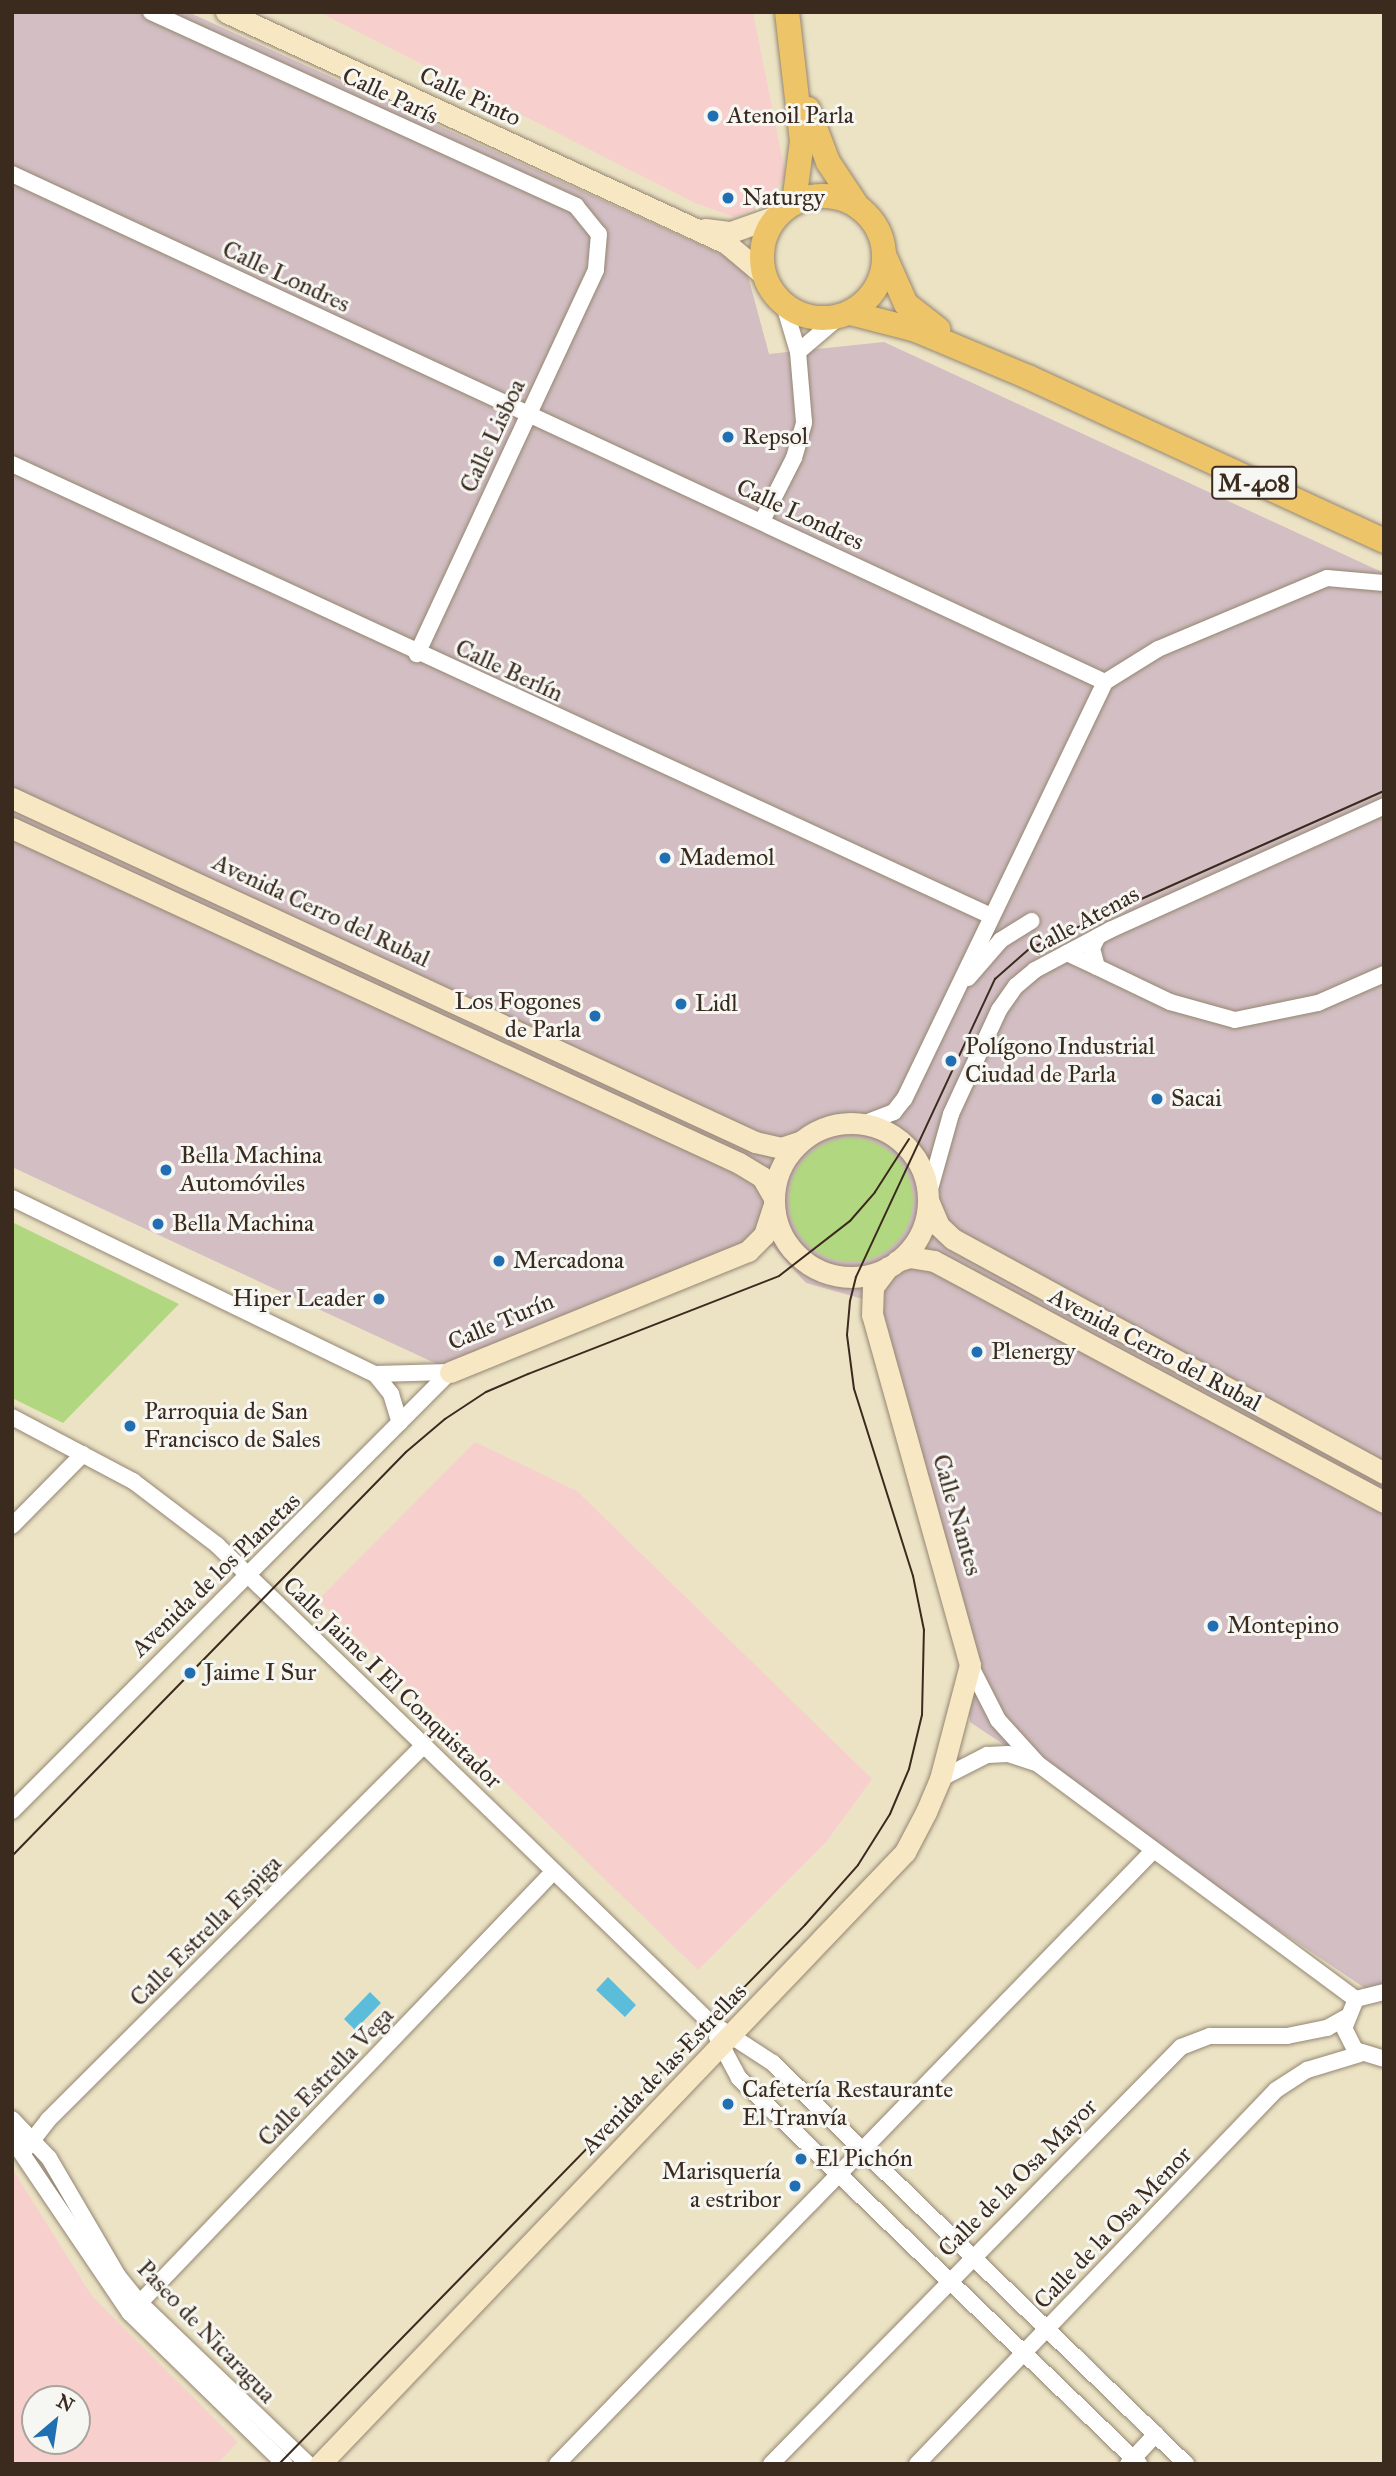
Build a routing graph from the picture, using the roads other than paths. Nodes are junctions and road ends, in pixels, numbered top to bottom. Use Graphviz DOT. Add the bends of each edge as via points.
graph roads {
  1 [pos="152,12"];
  2 [pos="226,12"];
  3 [pos="788,12"];
  4 [pos="797,75"];
  5 [pos="12,174"];
  6 [pos="856,204"];
  7 [pos="785,209"];
  8 [pos="693,228"];
  9 [pos="599,234"];
  10 [pos="885,257"];
  11 [pos="764,274"];
  12 [pos="784,305"];
  13 [pos="844,315"];
  14 [pos="798,352"];
  15 [pos="1028,377"];
  16 [pos="528,415"];
  17 [pos="12,464"];
  18 [pos="762,521"];
  19 [pos="1384,541"];
  20 [pos="1384,583"];
  21 [pos="417,654"];
  22 [pos="1105,682"];
  23 [pos="12,798"];
  24 [pos="1384,806"];
  25 [pos="12,828"];
  26 [pos="989,915"];
  27 [pos="1031,921"];
  28 [pos="1098,936"];
  29 [pos="1067,953"];
  30 [pos="1097,967"];
  31 [pos="1384,974"];
  32 [pos="958,991"];
  33 [pos="866,1123"];
  34 [pos="800,1142"];
  35 [pos="12,1198"];
  36 [pos="928,1198"];
  37 [pos="773,1202"];
  38 [pos="893,1264"];
  39 [pos="450,1372"];
  40 [pos="375,1374"];
  41 [pos="12,1417"];
  42 [pos="400,1423"];
  43 [pos="83,1454"];
  44 [pos="1384,1472"];
  45 [pos="1384,1502"];
  46 [pos="12,1526"];
  47 [pos="250,1576"];
  48 [pos="970,1665"];
  49 [pos="423,1746"];
  50 [pos="1038,1764"];
  51 [pos="940,1779"];
  52 [pos="12,1811"];
  53 [pos="1153,1851"];
  54 [pos="554,1872"];
  55 [pos="1384,1992"];
  56 [pos="1356,1999"];
  57 [pos="1345,2018"];
  58 [pos="727,2041"];
  59 [pos="1360,2054"];
  60 [pos="1384,2059"];
  61 [pos="12,2119"];
  62 [pos="12,2139"];
  63 [pos="29,2145"];
  64 [pos="863,2150"];
  65 [pos="840,2175"];
  66 [pos="972,2257"];
  67 [pos="949,2280"];
  68 [pos="135,2308"];
  69 [pos="1048,2329"];
  70 [pos="1026,2354"];
  71 [pos="1156,2434"];
  72 [pos="1134,2462"];
  73 [pos="285,2464"];
  74 [pos="308,2464"];
  75 [pos="320,2464"];
  76 [pos="557,2464"];
  77 [pos="771,2464"];
  78 [pos="917,2464"];
  79 [pos="1186,2464"];
  1 -- 9 [label="street, Calle París" via="576,206"];
  2 -- 8 [label="street, Calle Pinto"];
  3 -- 4 [label="main road, M-408"];
  4 -- 6 [label="main road, M-408" via="828,162"];
  4 -- 7 [label="main road, M-408" via="802,141"];
  5 -- 16 [label="street, Calle Londres"];
  6 -- 7 [label="main road" via="817,195"];
  6 -- 10 [label="main road, M-408" via="873,221"];
  7 -- 8 [label="street" via="731,232"];
  7 -- 11 [label="main road, M-408" via="766,233 761,254"];
  8 -- 11 [label="street, Calle Pinto" via="747,256"];
  9 -- 16 [label="street, Calle Lisboa" via="596,271"];
  10 -- 13 [label="main road" via="872,296"];
  10 -- 15 [label="main road, M-408" via="894,285 922,321"];
  11 -- 12 [label="main road"];
  12 -- 13 [label="main road, M-408" via="804,318"];
  12 -- 14 [label="street"];
  13 -- 14 [label="street"];
  13 -- 15 [label="main road, M-408" via="916,330"];
  14 -- 18 [label="street" via="804,422 794,458"];
  15 -- 19 [label="main road, M-408"];
  16 -- 18 [label="street, Calle Londres"];
  16 -- 21 [label="street, Calle Lisboa"];
  17 -- 21 [label="street, Calle Berlín"];
  18 -- 22 [label="street, Calle Londres"];
  20 -- 22 [label="street" via="1327,578 1158,649"];
  21 -- 26 [label="street, Calle Berlín"];
  22 -- 26 [label="street"];
  23 -- 34 [label="street, Avenida Cerro del Rubal" via="755,1142 781,1148"];
  24 -- 28 [label="street, Calle Atenas"];
  25 -- 37 [label="street" via="739,1163 762,1177"];
  26 -- 32 [label="street"];
  27 -- 32 [label="street, Calle Atenas" via="1001,940"];
  28 -- 29 [label="street, Calle Atenas"];
  28 -- 30 [label="street" via="1092,948"];
  29 -- 30 [label="street"];
  29 -- 36 [label="street, Calle Atenas" via="1016,986 999,1010 951,1114"];
  30 -- 31 [label="street" via="1170,1002 1235,1020 1318,1003"];
  32 -- 33 [label="street" via="899,1107"];
  33 -- 34 [label="street" via="830,1126"];
  33 -- 36 [label="street" via="895,1139 911,1155 922,1172"];
  34 -- 37 [label="street" via="778,1175"];
  35 -- 40 [label="street, Calle Turín"];
  36 -- 38 [label="street" via="921,1233"];
  36 -- 44 [label="street, Avenida Cerro del Rubal" via="939,1226 953,1239"];
  37 -- 38 [label="street" via="785,1240 824,1272 856,1277"];
  37 -- 39 [label="street, Calle Turín" via="769,1227 748,1251"];
  38 -- 45 [label="street, Avenida Cerro del Rubal" via="909,1257 934,1261"];
  38 -- 48 [label="street, Calle Nantes" via="873,1287 872,1315"];
  39 -- 40 [label="street, Calle Turín"];
  39 -- 42 [label="street, Avenida de los Planetas"];
  40 -- 42 [label="street" via="391,1394"];
  41 -- 43 [label="street, Calle Jaime I El Conquistador"];
  42 -- 47 [label="street, Avenida de los Planetas"];
  43 -- 46 [label="street"];
  43 -- 47 [label="street, Calle Jaime I El Conquistador" via="133,1481 218,1545"];
  47 -- 49 [label="street, Calle Jaime I El Conquistador"];
  47 -- 52 [label="street, Avenida de los Planetas" via="211,1608"];
  48 -- 50 [label="street, Calle Nantes" via="998,1720"];
  48 -- 51 [label="street, Avenida de las Estrellas"];
  49 -- 54 [label="street, Calle Jaime I El Conquistador"];
  49 -- 63 [label="street, Calle Estrella Espiga"];
  50 -- 51 [label="street, Calle Nantes" via="1007,1754 987,1755"];
  50 -- 53 [label="street, Calle Nantes"];
  51 -- 58 [label="street, Avenida de las Estrellas" via="905,1852"];
  53 -- 56 [label="street, Calle Nantes"];
  53 -- 64 [label="street"];
  54 -- 58 [label="street, Calle Jaime I El Conquistador"];
  54 -- 68 [label="street, Calle Estrella Vega"];
  55 -- 56 [label="street"];
  56 -- 57 [label="street"];
  57 -- 59 [label="street" via="1348,2041"];
  57 -- 66 [label="street, Calle de la Osa Mayor" via="1327,2028 1287,2036 1210,2036 1181,2047"];
  58 -- 64 [label="street" via="773,2063"];
  58 -- 65 [label="street, Calle Jaime I El Conquistador" via="735,2074"];
  58 -- 75 [label="street, Avenida de las Estrellas"];
  59 -- 60 [label="street"];
  59 -- 69 [label="street, Calle de la Osa Menor" via="1307,2070 1276,2090"];
  61 -- 63 [label="street, Paseo de Nicaragua"];
  62 -- 63 [label="street, Paseo de Nicaragua"];
  63 -- 68 [label="street, Paseo de Nicaragua"];
  64 -- 65 [label="street"];
  64 -- 66 [label="street"];
  65 -- 67 [label="street, Calle Jaime I El Conquistador"];
  65 -- 76 [label="street"];
  66 -- 67 [label="street, Calle de la Osa Mayor"];
  66 -- 69 [label="street"];
  67 -- 70 [label="street, Calle Jaime I El Conquistador"];
  67 -- 77 [label="street, Calle de la Osa Mayor"];
  68 -- 73 [label="street, Paseo de Nicaragua"];
  68 -- 74 [label="street, Paseo de Nicaragua"];
  69 -- 70 [label="street, Calle de la Osa Menor"];
  69 -- 71 [label="street"];
  70 -- 72 [label="street, Calle Jaime I El Conquistador"];
  70 -- 78 [label="street, Calle de la Osa Menor"];
  71 -- 72 [label="street"];
  71 -- 79 [label="street"];
}
